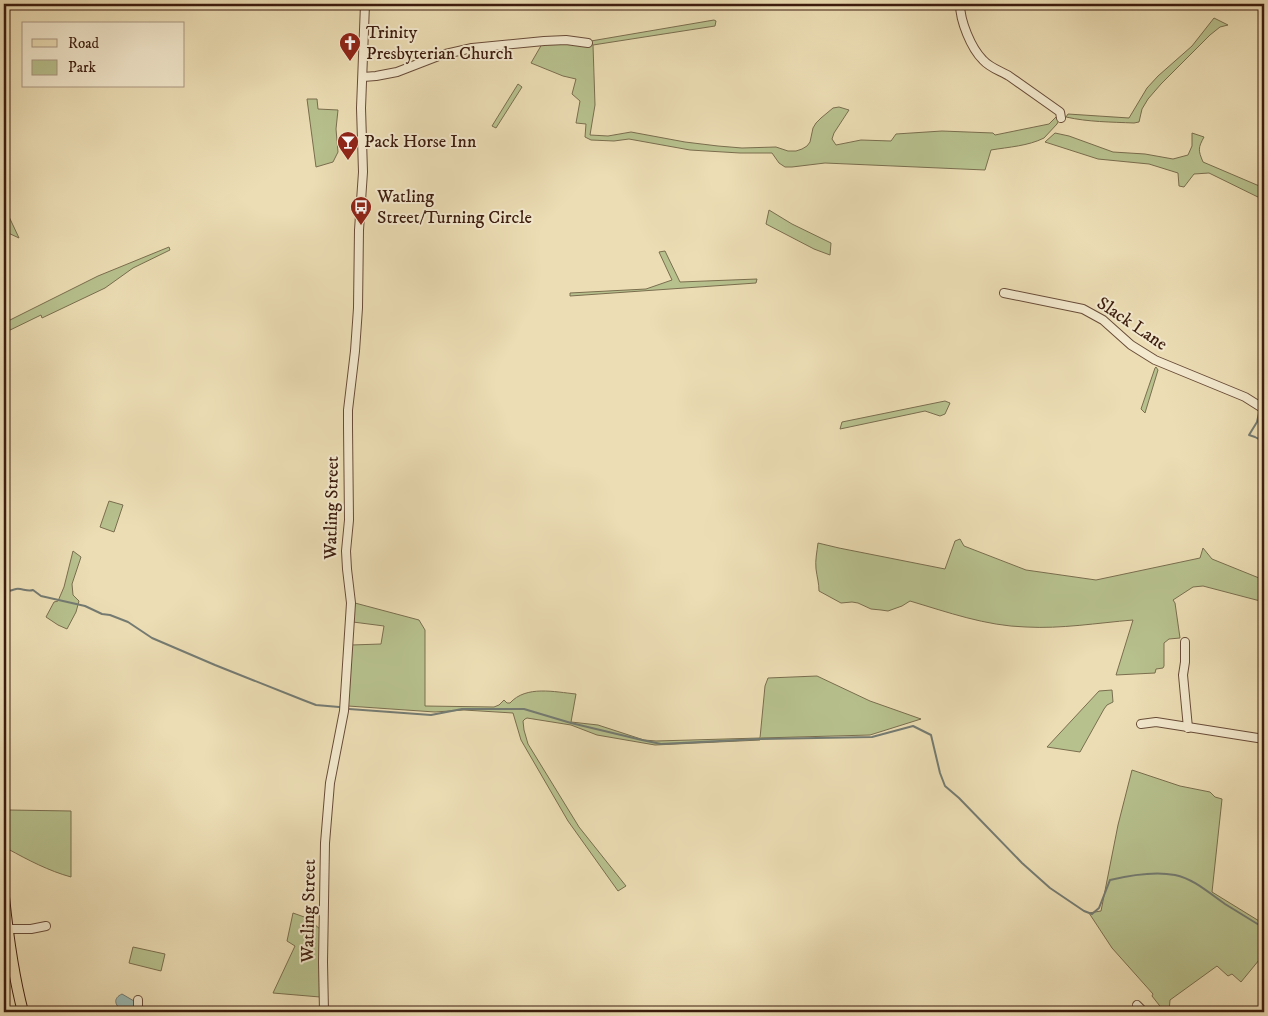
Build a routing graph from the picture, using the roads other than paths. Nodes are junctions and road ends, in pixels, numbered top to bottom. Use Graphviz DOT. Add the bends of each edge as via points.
graph roads {
  1 [pos="366,4"];
  2 [pos="960,4"];
  3 [pos="588,43"];
  4 [pos="363,77"];
  5 [pos="1061,118"];
  6 [pos="1004,293"];
  7 [pos="1264,409"];
  8 [pos="1185,642"];
  9 [pos="1141,724"];
  10 [pos="1188,728"];
  11 [pos="1264,740"];
  12 [pos="4,745"];
  13 [pos="4,806"];
  14 [pos="4,897"];
  15 [pos="46,926"];
  16 [pos="7,929"];
  17 [pos="138,1000"];
  18 [pos="1137,1005"];
  19 [pos="22,1012"];
  20 [pos="138,1012"];
  21 [pos="324,1012"];
  22 [pos="1144,1012"];
  1 -- 4 [label="street, Watling Street"];
  2 -- 5 [label="street" via="969,39 982,60 1060,112"];
  3 -- 4 [label="street" via="566,40 472,48 441,55 397,72"];
  4 -- 21 [label="street, Watling Street" via="357,320 348,410 346,569 351,602 344,711 330,783 325,843"];
  6 -- 7 [label="street, Slack Lane" via="1083,309 1155,360 1245,397"];
  8 -- 10 [label="street" via="1183,675"];
  9 -- 10 [label="street" via="1156,722"];
  10 -- 11 [label="street"];
  12 -- 13 [label="main road"];
  14 -- 16 [label="main road"];
  15 -- 16 [label="street"];
  16 -- 19 [label="main road"];
  17 -- 20 [label="street"];
  18 -- 22 [label="street"];
}
